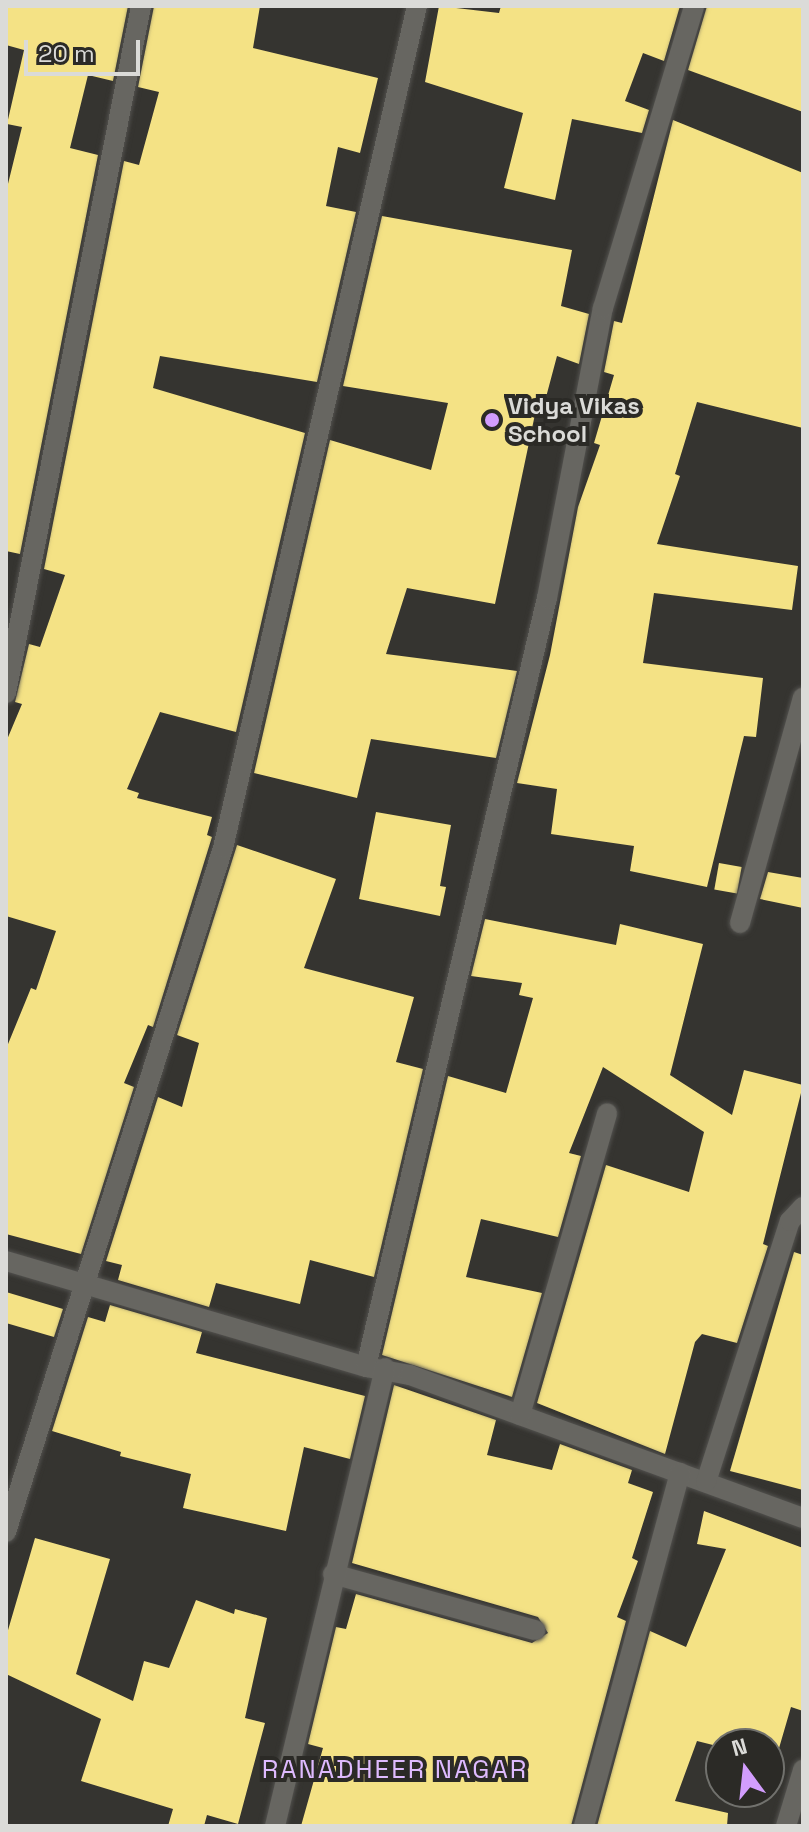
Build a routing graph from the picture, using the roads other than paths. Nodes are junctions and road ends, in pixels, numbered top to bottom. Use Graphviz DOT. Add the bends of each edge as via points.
graph roads {
  1 [pos="141,6"];
  2 [pos="417,6"];
  3 [pos="694,6"];
  4 [pos="6,693"];
  5 [pos="803,698"];
  6 [pos="740,923"];
  7 [pos="607,1113"];
  8 [pos="803,1207"];
  9 [pos="6,1261"];
  10 [pos="87,1284"];
  11 [pos="376,1368"];
  12 [pos="520,1415"];
  13 [pos="680,1473"];
  14 [pos="706,1482"];
  15 [pos="803,1518"];
  16 [pos="6,1532"];
  17 [pos="333,1574"];
  18 [pos="535,1630"];
  19 [pos="803,1770"];
  20 [pos="275,1826"];
  21 [pos="584,1826"];
  22 [pos="786,1826"];
  1 -- 4 [label="street"];
  2 -- 10 [label="street" via="223,848"];
  3 -- 11 [label="street" via="603,308 547,598"];
  5 -- 6 [label="street"];
  7 -- 12 [label="street"];
  8 -- 14 [label="street" via="790,1221"];
  9 -- 10 [label="street"];
  10 -- 11 [label="street"];
  10 -- 16 [label="street"];
  11 -- 12 [label="street"];
  11 -- 17 [label="street"];
  12 -- 13 [label="street"];
  13 -- 14 [label="street"];
  13 -- 21 [label="street"];
  14 -- 15 [label="street"];
  17 -- 18 [label="street"];
  17 -- 20 [label="street"];
  19 -- 22 [label="street"];
}
